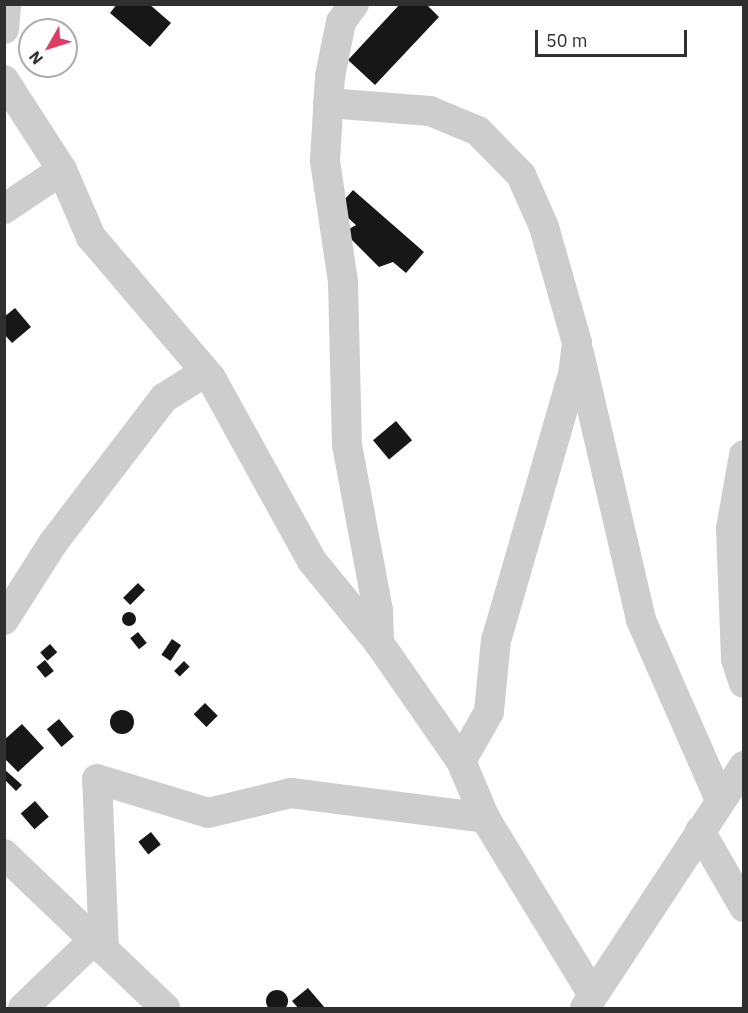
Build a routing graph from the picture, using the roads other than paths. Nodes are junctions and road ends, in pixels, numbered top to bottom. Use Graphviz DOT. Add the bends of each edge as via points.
graph roads {
  1 [pos="6,4"];
  2 [pos="354,4"];
  3 [pos="4,29"];
  4 [pos="4,80"];
  5 [pos="328,103"];
  6 [pos="62,170"];
  7 [pos="4,209"];
  8 [pos="577,343"];
  9 [pos="205,372"];
  10 [pos="744,455"];
  11 [pos="4,620"];
  12 [pos="379,643"];
  13 [pos="744,683"];
  14 [pos="461,761"];
  15 [pos="744,766"];
  16 [pos="720,800"];
  17 [pos="484,818"];
  18 [pos="700,831"];
  19 [pos="4,854"];
  20 [pos="741,897"];
  21 [pos="99,945"];
  22 [pos="589,1001"];
  23 [pos="23,1008"];
  24 [pos="165,1008"];
  1 -- 3 [label="street"];
  2 -- 5 [label="street" via="342,22"];
  4 -- 6 [label="street"];
  5 -- 8 [label="street" via="430,111 478,131 521,175 544,227"];
  5 -- 12 [label="street" via="325,161 343,282 347,445 378,610"];
  6 -- 7 [label="street"];
  6 -- 9 [label="street" via="91,237"];
  8 -- 14 [label="street" via="573,374 496,640 489,712"];
  8 -- 16 [label="street" via="641,620"];
  9 -- 11 [label="street" via="164,398 53,543"];
  9 -- 12 [label="street" via="277,490 312,561"];
  10 -- 13 [label="street" via="731,529 736,659"];
  12 -- 14 [label="street"];
  14 -- 17 [label="street"];
  15 -- 16 [label="street"];
  16 -- 18 [label="street"];
  17 -- 21 [label="street" via="291,793 208,813 97,779"];
  17 -- 22 [label="street"];
  18 -- 20 [label="street"];
  18 -- 22 [label="street"];
  19 -- 21 [label="street"];
  21 -- 23 [label="street"];
  21 -- 24 [label="street"];
}
